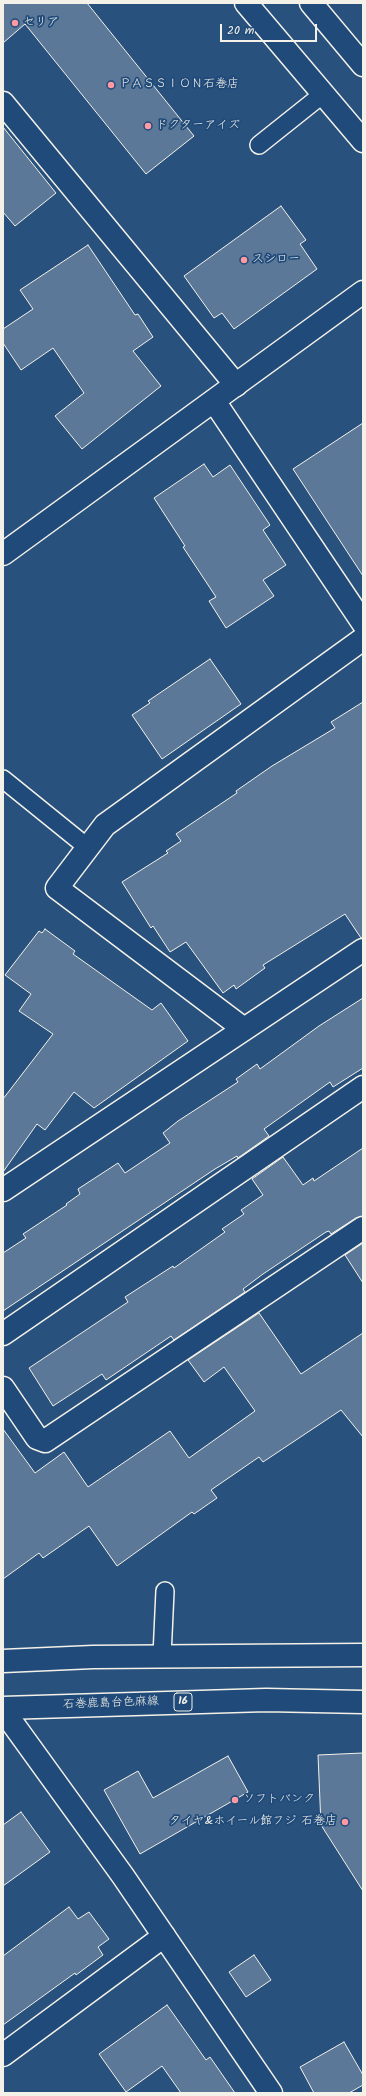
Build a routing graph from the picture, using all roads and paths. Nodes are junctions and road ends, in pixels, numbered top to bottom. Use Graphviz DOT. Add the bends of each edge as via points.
graph roads {
  1 [pos="246,3"];
  2 [pos="311,3"];
  3 [pos="363,65"];
  4 [pos="323,94"];
  5 [pos="3,103"];
  6 [pos="363,141"];
  7 [pos="259,145"];
  8 [pos="363,292"];
  9 [pos="236,385"];
  10 [pos="214,401"];
  11 [pos="3,554"];
  12 [pos="363,623"];
  13 [pos="363,639"];
  14 [pos="3,779"];
  15 [pos="87,847"];
  16 [pos="363,950"];
  17 [pos="244,1029"];
  18 [pos="363,1087"];
  19 [pos="3,1190"];
  20 [pos="363,1228"];
  21 [pos="3,1334"];
  22 [pos="3,1388"];
  23 [pos="165,1590"];
  24 [pos="363,1655"];
  25 [pos="162,1656"];
  26 [pos="3,1661"];
  27 [pos="363,1702"];
  28 [pos="3,1709"];
  29 [pos="164,1936"];
  30 [pos="3,2055"];
  31 [pos="271,2093"];
  1 -- 4 [label="street"];
  2 -- 3 [label="street"];
  4 -- 6 [label="street"];
  4 -- 7 [label="lane"];
  5 -- 9 [label="street"];
  8 -- 9 [label="street"];
  9 -- 10 [label="street"];
  10 -- 11 [label="street"];
  10 -- 12 [label="street"];
  13 -- 15 [label="street" via="105,826"];
  14 -- 15 [label="lane"];
  15 -- 17 [label="street" via="57,888"];
  16 -- 17 [label="street"];
  17 -- 19 [label="street"];
  18 -- 21 [label="street"];
  20 -- 22 [label="street" via="45,1441 37,1438"];
  23 -- 25 [label="lane"];
  24 -- 25 [label="street"];
  25 -- 26 [label="street"];
  27 -- 28 [label="street, 石巻鹿島台色麻線 / 16" via="266,1700"];
  28 -- 29 [label="street"];
  29 -- 30 [label="street"];
  29 -- 31 [label="street"];
}
